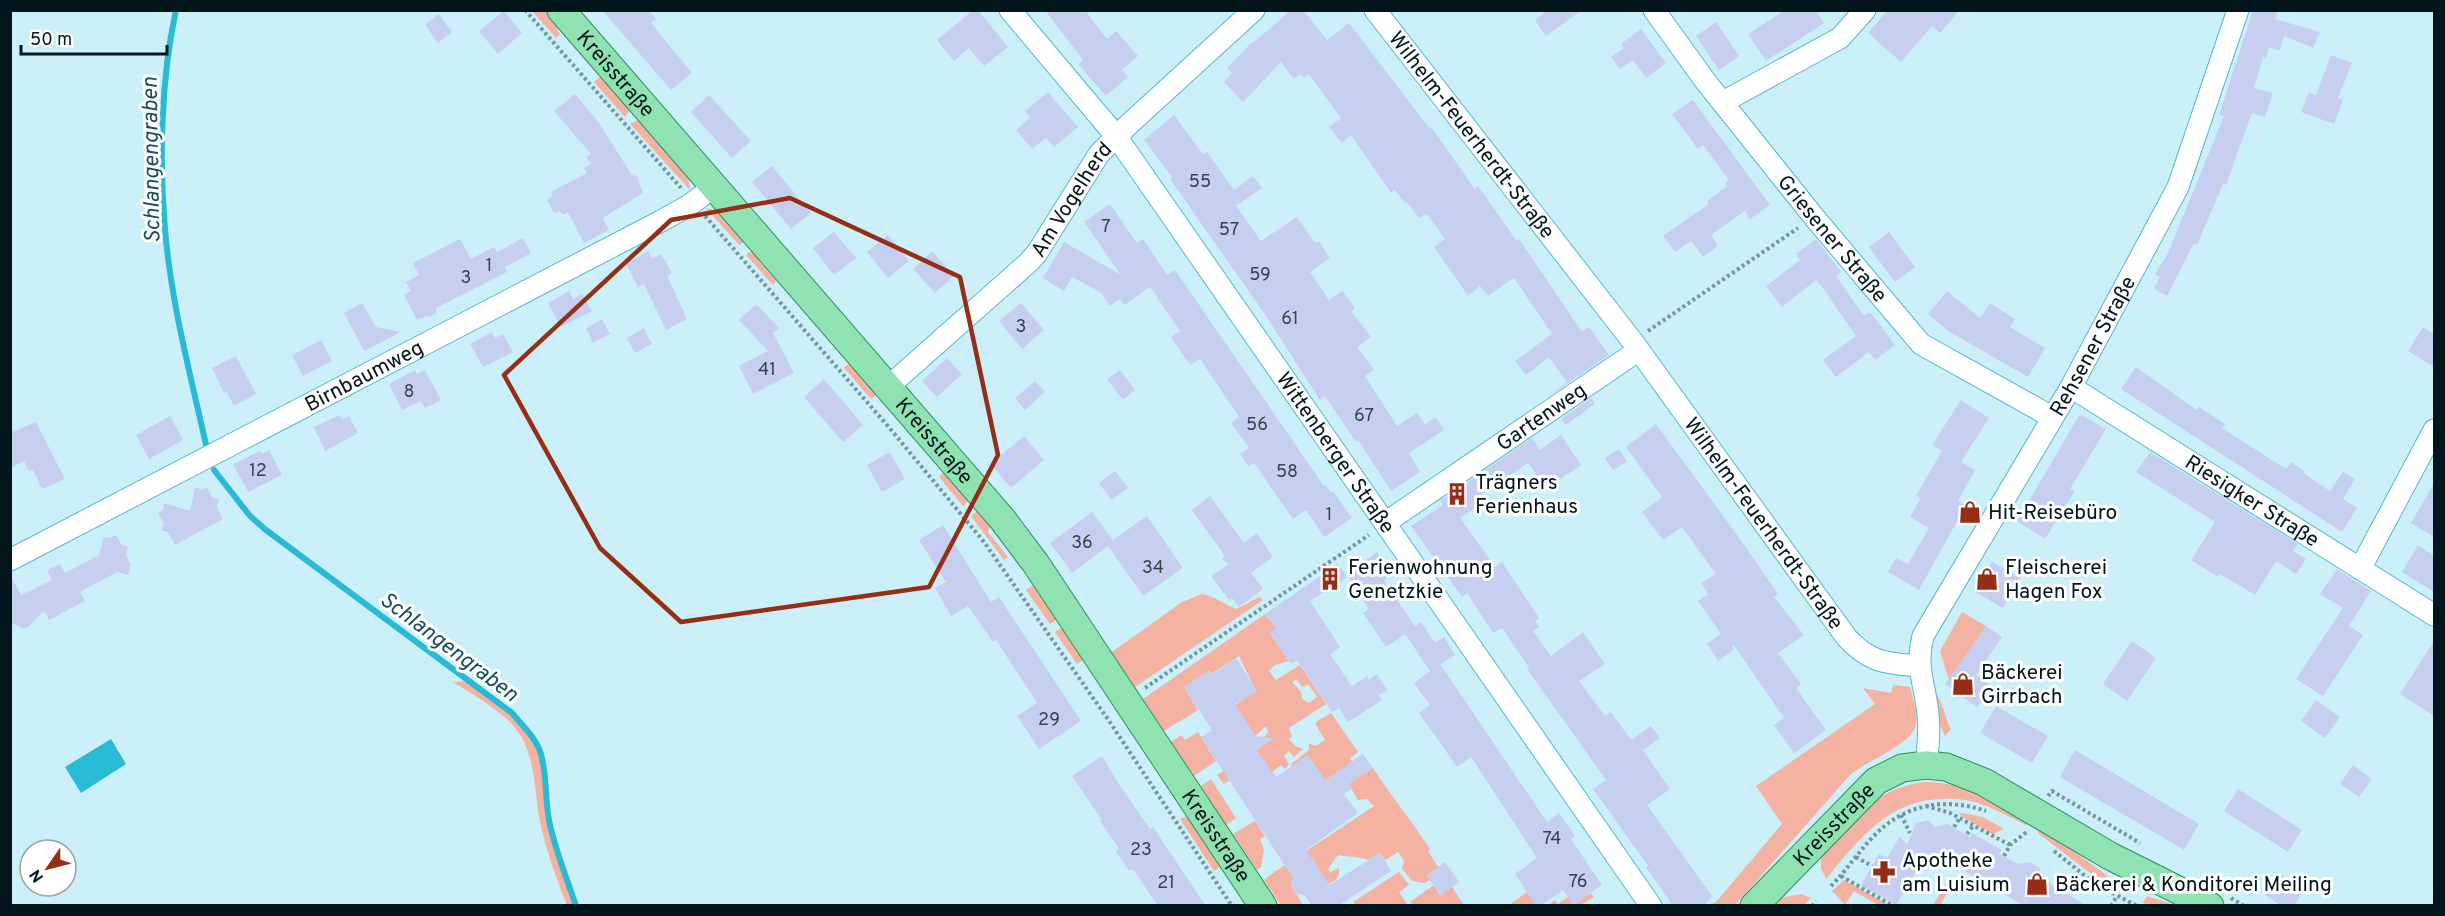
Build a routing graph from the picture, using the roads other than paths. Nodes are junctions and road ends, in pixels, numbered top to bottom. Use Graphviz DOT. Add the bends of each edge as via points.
graph roads {
  1 [pos="561,10"];
  2 [pos="1010,10"];
  3 [pos="1254,10"];
  4 [pos="1375,10"];
  5 [pos="1654,10"];
  6 [pos="1865,10"];
  7 [pos="2238,10"];
  8 [pos="1723,102"];
  9 [pos="1116,136"];
  10 [pos="714,187"];
  11 [pos="1636,346"];
  12 [pos="888,387"];
  13 [pos="2071,387"];
  14 [pos="2052,417"];
  15 [pos="2434,430"];
  16 [pos="1380,527"];
  17 [pos="10,560"];
  18 [pos="2360,569"];
  19 [pos="2434,615"];
  20 [pos="1919,666"];
  21 [pos="1926,765"];
  22 [pos="2207,905"];
  23 [pos="1263,906"];
  24 [pos="1651,906"];
  25 [pos="1754,906"];
  1 -- 10 [label="main road, Kreisstraße"];
  2 -- 9 [label="street, Wittenberger Straße"];
  3 -- 9 [label="street, Am Vogelherd"];
  4 -- 11 [label="street, Wilhelm-Feuerherdt-Straße"];
  5 -- 8 [label="street, Griesener Straße"];
  6 -- 8 [label="street" via="1840,38"];
  7 -- 13 [label="street, Rehsener Straße" via="2178,187"];
  8 -- 14 [label="street, Griesener Straße" via="1921,344"];
  9 -- 12 [label="street, Am Vogelherd" via="1099,154 1037,253"];
  9 -- 16 [label="street, Wittenberger Straße"];
  10 -- 12 [label="main road, Kreisstraße"];
  10 -- 17 [label="street, Birnbaumweg" via="661,221"];
  11 -- 16 [label="street, Gartenweg"];
  11 -- 20 [label="street, Wilhelm-Feuerherdt-Straße" via="1847,638 1870,658"];
  12 -- 23 [label="main road, Kreisstraße" via="1036,564"];
  13 -- 14 [label="street, Rehsener Straße"];
  13 -- 18 [label="street, Riesigker Straße"];
  14 -- 20 [label="street, Rehsener Straße" via="1923,636"];
  15 -- 18 [label="street"];
  16 -- 24 [label="street, Wittenberger Straße"];
  18 -- 19 [label="street, Riesigker Straße"];
  20 -- 21 [label="street" via="1929,730"];
  21 -- 22 [label="main road" via="1946,767 1984,782 2110,856"];
  21 -- 25 [label="main road, Kreisstraße" via="1902,768 1876,781"];
}
